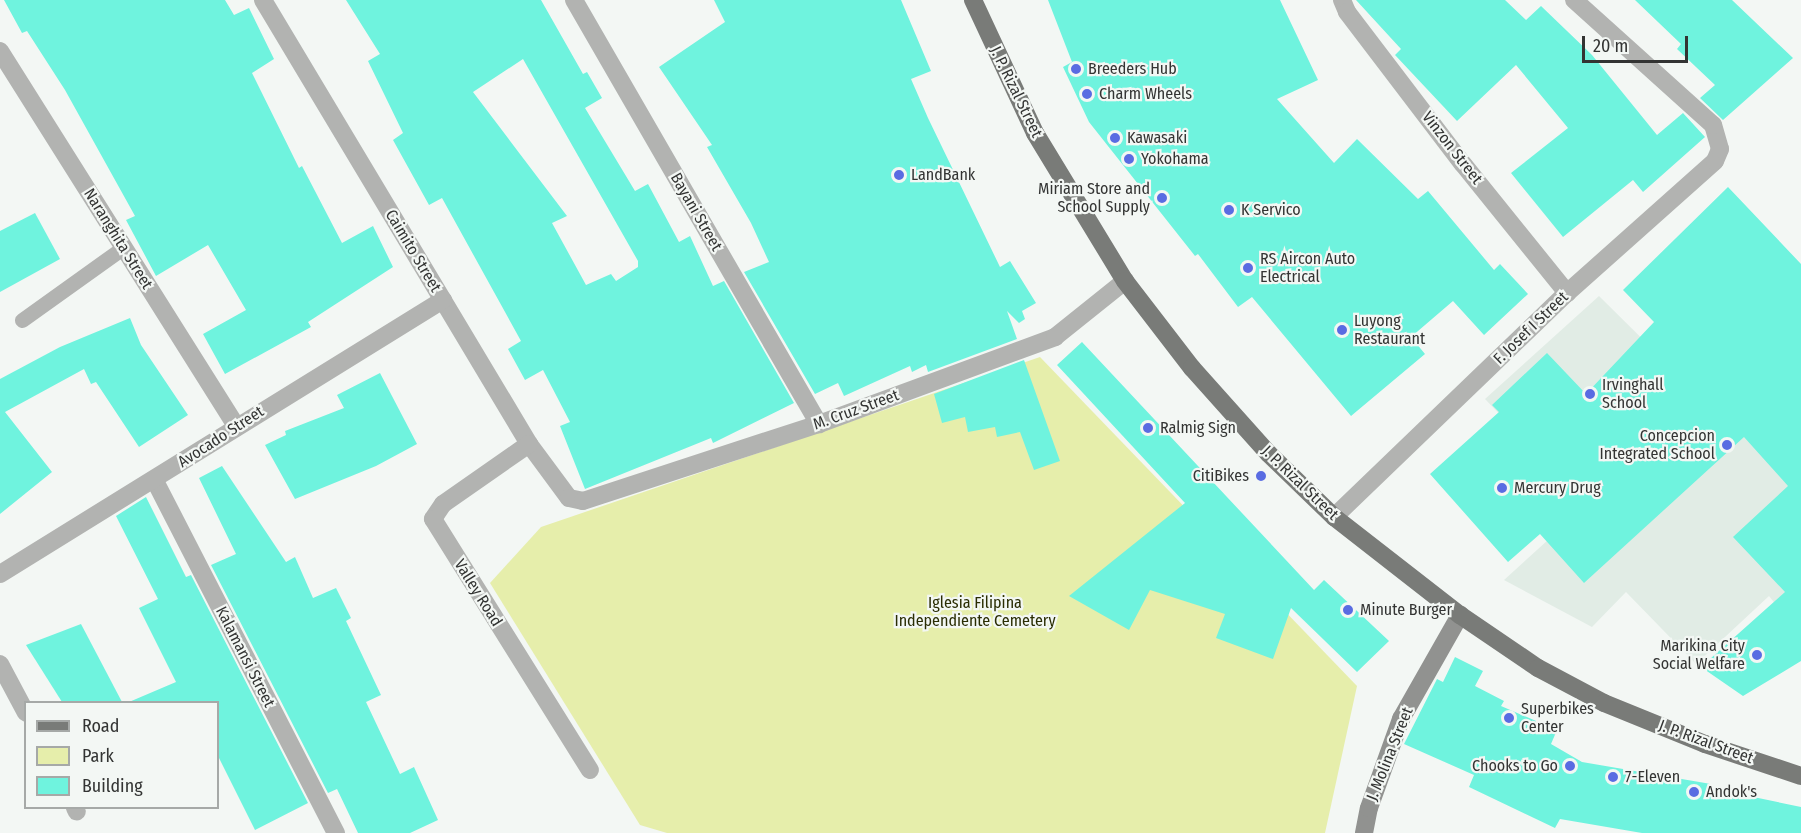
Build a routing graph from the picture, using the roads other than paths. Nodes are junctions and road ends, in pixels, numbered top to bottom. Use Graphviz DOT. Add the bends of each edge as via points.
graph roads {
  1 [pos="573,0"];
  2 [pos="973,0"];
  3 [pos="1342,0"];
  4 [pos="1574,0"];
  5 [pos="270,2"];
  6 [pos="0,51"];
  7 [pos="124,248"];
  8 [pos="1125,281"];
  9 [pos="1567,293"];
  10 [pos="443,300"];
  11 [pos="22,320"];
  12 [pos="819,424"];
  13 [pos="236,426"];
  14 [pos="529,444"];
  15 [pos="155,481"];
  16 [pos="569,498"];
  17 [pos="1334,517"];
  18 [pos="0,574"];
  19 [pos="1460,615"];
  20 [pos="0,664"];
  21 [pos="24,709"];
  22 [pos="590,770"];
  23 [pos="1801,776"];
  24 [pos="336,833"];
  25 [pos="1364,833"];
  1 -- 12 [label="street, Bayani Street"];
  2 -- 8 [label="main road, J. P. Rizal Street" via="1035,133"];
  3 -- 9 [label="street, Vinzon Street" via="1347,12 1463,164"];
  4 -- 9 [label="street, F. Josef I Street" via="1713,125 1720,149 1715,161"];
  5 -- 10 [label="street, Caimito Street"];
  6 -- 7 [label="street, Naranghita Street"];
  7 -- 11 [label="lane"];
  7 -- 13 [label="street, Naranghita Street"];
  8 -- 12 [label="street, M. Cruz Street" via="1055,337"];
  8 -- 17 [label="main road, J. P. Rizal Street" via="1192,369 1269,454"];
  9 -- 17 [label="street, F. Josef I Street"];
  10 -- 13 [label="street, Avocado Street"];
  10 -- 14 [label="street, Caimito Street"];
  12 -- 16 [label="street, M. Cruz Street" via="583,501"];
  13 -- 15 [label="street, Avocado Street"];
  14 -- 16 [label="street, Caimito Street"];
  14 -- 22 [label="street, Valley Road" via="443,504 433,519"];
  15 -- 18 [label="street, Avocado Street"];
  15 -- 24 [label="street, Kalamansi Street"];
  17 -- 19 [label="main road, J. P. Rizal Street"];
  19 -- 23 [label="main road, J. P. Rizal Street" via="1538,668 1604,703 1705,744"];
  19 -- 25 [label="street, J. Molina Street" via="1401,720 1369,808"];
  20 -- 21 [label="street"];
}
